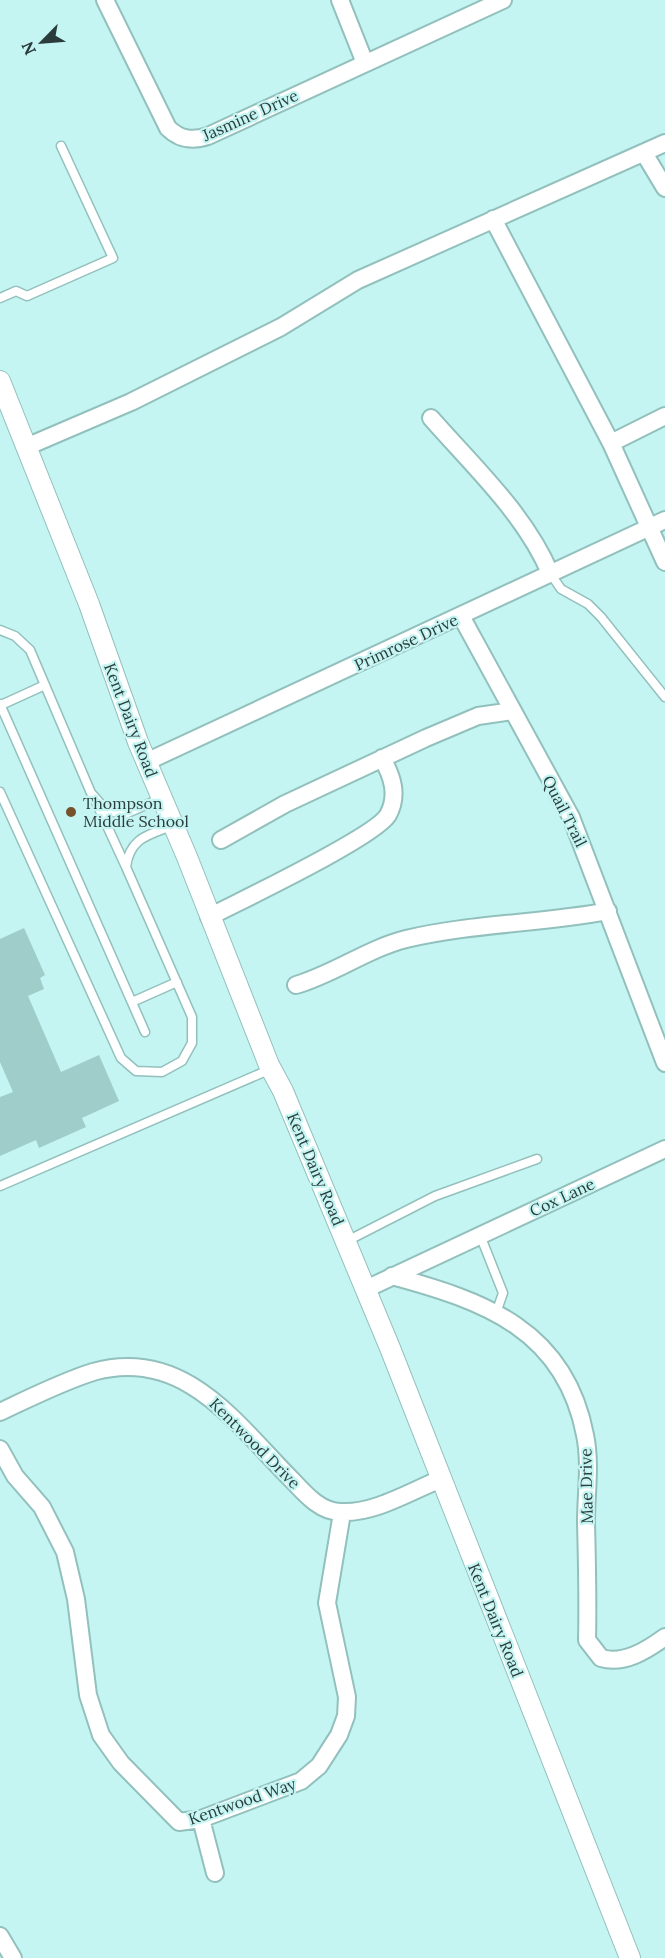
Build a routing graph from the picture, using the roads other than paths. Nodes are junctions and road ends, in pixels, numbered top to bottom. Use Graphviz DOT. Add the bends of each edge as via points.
graph roads {
  1 [pos="105,0"];
  2 [pos="340,0"];
  3 [pos="503,0"];
  4 [pos="365,63"];
  5 [pos="665,143"];
  6 [pos="61,146"];
  7 [pos="644,153"];
  8 [pos="665,188"];
  9 [pos="493,219"];
  10 [pos="0,298"];
  11 [pos="0,381"];
  12 [pos="665,416"];
  13 [pos="431,418"];
  14 [pos="611,443"];
  15 [pos="26,447"];
  16 [pos="658,524"];
  17 [pos="665,562"];
  18 [pos="550,573"];
  19 [pos="460,616"];
  20 [pos="0,630"];
  21 [pos="45,685"];
  22 [pos="665,697"];
  23 [pos="0,705"];
  24 [pos="512,711"];
  25 [pos="382,758"];
  26 [pos="146,762"];
  27 [pos="0,792"];
  28 [pos="91,793"];
  29 [pos="162,797"];
  30 [pos="174,825"];
  31 [pos="221,840"];
  32 [pos="126,867"];
  33 [pos="608,911"];
  34 [pos="210,917"];
  35 [pos="177,982"];
  36 [pos="296,986"];
  37 [pos="132,1002"];
  38 [pos="145,1032"];
  39 [pos="665,1063"];
  40 [pos="271,1069"];
  41 [pos="665,1149"];
  42 [pos="537,1159"];
  43 [pos="0,1186"];
  44 [pos="480,1235"];
  45 [pos="346,1242"];
  46 [pos="392,1276"];
  47 [pos="366,1289"];
  48 [pos="496,1313"];
  49 [pos="0,1412"];
  50 [pos="0,1449"];
  51 [pos="441,1479"];
  52 [pos="342,1512"];
  53 [pos="665,1637"];
  54 [pos="201,1819"];
  55 [pos="215,1873"];
  56 [pos="0,1936"];
  57 [pos="13,1958"];
  58 [pos="630,1958"];
  1 -- 4 [label="street, Jasmine Drive" via="159,114 168,128 190,139 208,136"];
  2 -- 4 [label="street"];
  3 -- 4 [label="street, Jasmine Drive"];
  5 -- 7 [label="street"];
  6 -- 10 [label="lane" via="113,258 27,296 15,291"];
  7 -- 8 [label="street"];
  7 -- 9 [label="street"];
  9 -- 14 [label="street"];
  9 -- 15 [label="street" via="358,280 281,327 142,397"];
  11 -- 15 [label="street, Kent Dairy Road"];
  12 -- 14 [label="street"];
  13 -- 18 [label="street" via="503,500 542,555"];
  14 -- 16 [label="street"];
  15 -- 26 [label="street, Kent Dairy Road"];
  16 -- 17 [label="street"];
  16 -- 18 [label="street, Primrose Drive"];
  18 -- 19 [label="street, Primrose Drive"];
  18 -- 22 [label="lane" via="561,589 588,604 601,617"];
  19 -- 24 [label="street, Quail Trail"];
  19 -- 26 [label="street, Primrose Drive"];
  20 -- 21 [label="lane" via="15,636 30,650"];
  21 -- 23 [label="lane"];
  21 -- 28 [label="lane"];
  23 -- 37 [label="lane"];
  24 -- 25 [label="street" via="478,716"];
  24 -- 33 [label="street, Quail Trail" via="571,817"];
  25 -- 31 [label="street" via="285,804"];
  25 -- 34 [label="street" via="394,791 383,821 357,839"];
  26 -- 29 [label="street, Kent Dairy Road"];
  27 -- 35 [label="lane" via="120,1058 136,1071 162,1072 182,1061 192,1043 192,1017"];
  28 -- 29 [label="lane" via="107,811 125,814"];
  28 -- 32 [label="lane"];
  29 -- 30 [label="street, Kent Dairy Road"];
  30 -- 32 [label="lane" via="138,840 128,851"];
  30 -- 34 [label="street, Kent Dairy Road"];
  32 -- 35 [label="lane"];
  33 -- 36 [label="street" via="486,925 405,940"];
  33 -- 39 [label="street, Quail Trail"];
  34 -- 40 [label="street, Kent Dairy Road"];
  35 -- 37 [label="lane"];
  37 -- 38 [label="lane"];
  40 -- 43 [label="lane"];
  40 -- 45 [label="street, Kent Dairy Road"];
  41 -- 44 [label="street, Cox Lane"];
  42 -- 45 [label="lane" via="435,1196"];
  44 -- 46 [label="street, Cox Lane"];
  44 -- 48 [label="lane" via="503,1293"];
  45 -- 47 [label="street, Kent Dairy Road"];
  46 -- 47 [label="street, Cox Lane"];
  46 -- 48 [label="street, Mae Drive" via="448,1292"];
  47 -- 51 [label="street, Kent Dairy Road"];
  48 -- 53 [label="street, Mae Drive" via="533,1336 558,1365 585,1436 587,1640 601,1658 616,1660 646,1650"];
  49 -- 52 [label="street, Kentwood Drive" via="95,1372 126,1368 162,1373 216,1401 309,1497 323,1508"];
  50 -- 54 [label="street, Kentwood Way" via="15,1476 42,1507 65,1552 76,1599 89,1703 100,1735 169,1815 179,1822"];
  51 -- 52 [label="street" via="361,1510"];
  51 -- 58 [label="street, Kent Dairy Road"];
  52 -- 54 [label="street, Kentwood Way" via="327,1603 347,1697 339,1735 319,1766 300,1781"];
  54 -- 55 [label="street"];
  56 -- 57 [label="street"];
}
